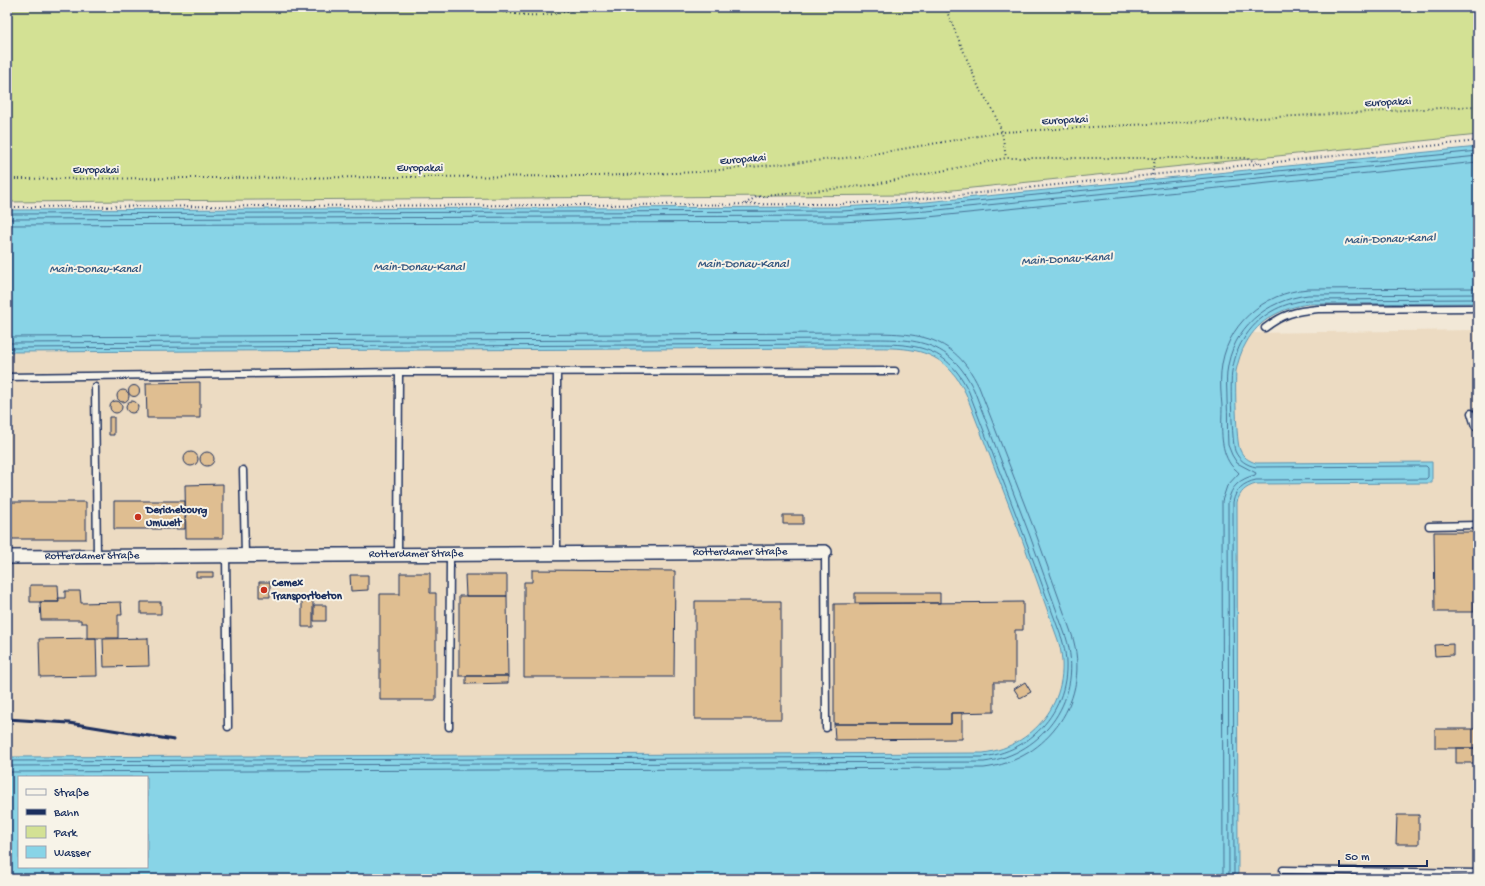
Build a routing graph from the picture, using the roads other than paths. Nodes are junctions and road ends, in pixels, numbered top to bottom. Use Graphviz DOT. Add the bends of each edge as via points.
graph roads {
  1 [pos="1478,308"];
  2 [pos="1265,328"];
  3 [pos="557,371"];
  4 [pos="895,371"];
  5 [pos="399,372"];
  6 [pos="7,377"];
  7 [pos="95,387"];
  8 [pos="1471,413"];
  9 [pos="1478,427"];
  10 [pos="243,470"];
  11 [pos="1478,525"];
  12 [pos="1429,526"];
  13 [pos="825,552"];
  14 [pos="398,554"];
  15 [pos="450,554"];
  16 [pos="557,554"];
  17 [pos="226,555"];
  18 [pos="245,555"];
  19 [pos="97,556"];
  20 [pos="7,557"];
  21 [pos="228,727"];
  22 [pos="449,727"];
  23 [pos="826,728"];
  24 [pos="1283,870"];
  25 [pos="1478,873"];
  1 -- 2 [label="lane" via="1300,310 1279,317"];
  3 -- 4 [label="lane"];
  3 -- 5 [label="lane"];
  3 -- 16 [label="lane"];
  5 -- 6 [label="lane"];
  5 -- 14 [label="lane"];
  7 -- 19 [label="lane"];
  8 -- 9 [label="lane" via="1475,426"];
  10 -- 18 [label="lane"];
  11 -- 12 [label="lane"];
  13 -- 16 [label="street, Rotterdamer Straße"];
  13 -- 23 [label="lane"];
  14 -- 15 [label="street, Rotterdamer Straße"];
  14 -- 18 [label="street, Rotterdamer Straße"];
  15 -- 16 [label="street, Rotterdamer Straße"];
  15 -- 22 [label="lane"];
  17 -- 18 [label="street, Rotterdamer Straße"];
  17 -- 19 [label="street, Rotterdamer Straße"];
  17 -- 21 [label="lane"];
  19 -- 20 [label="street, Rotterdamer Straße"];
  24 -- 25 [label="lane"];
}
